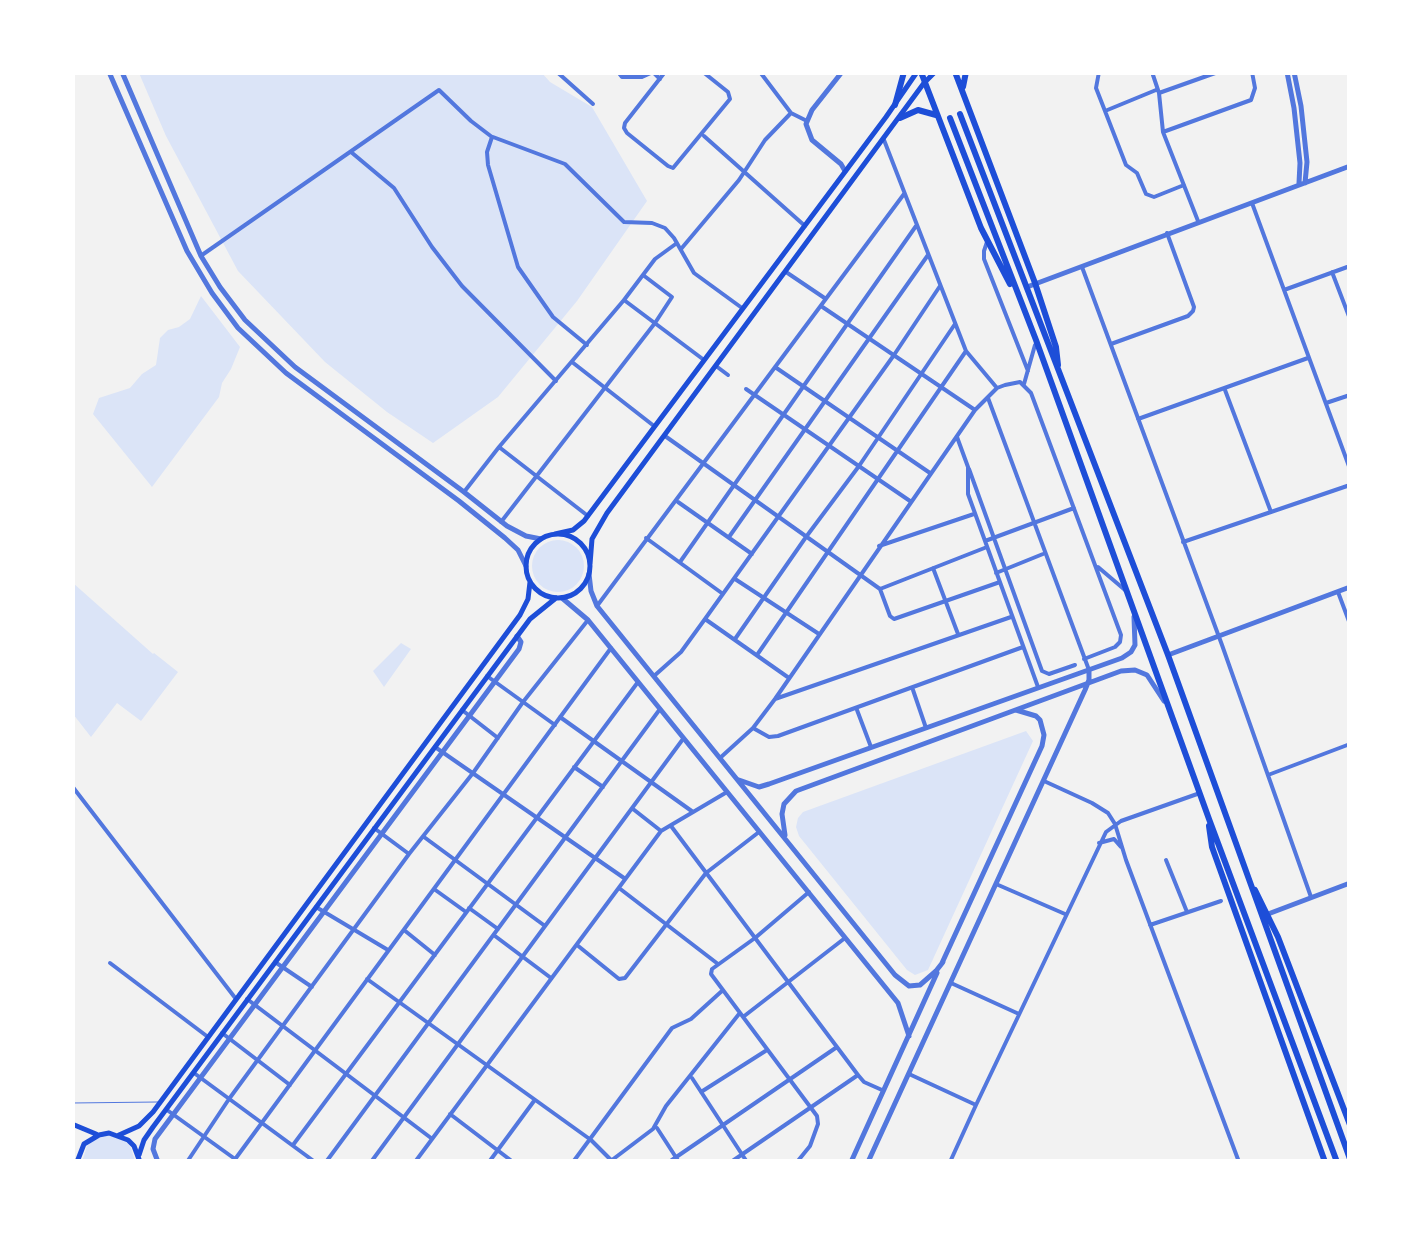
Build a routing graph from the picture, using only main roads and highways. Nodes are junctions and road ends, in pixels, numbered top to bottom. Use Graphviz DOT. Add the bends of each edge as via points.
graph roads {
  1 [pos="904,72"];
  2 [pos="919,72"];
  3 [pos="934,72"];
  4 [pos="966,72"];
  5 [pos="954,74"];
  6 [pos="924,83"];
  7 [pos="964,99"];
  8 [pos="895,105"];
  9 [pos="960,114"];
  10 [pos="936,115"];
  11 [pos="900,118"];
  12 [pos="950,118"];
  13 [pos="1019,297"];
  14 [pos="1058,371"];
  15 [pos="555,534"];
  16 [pos="590,564"];
  17 [pos="530,582"];
  18 [pos="559,598"];
  19 [pos="1209,819"];
  20 [pos="1244,871"];
  21 [pos="72,1124"];
  22 [pos="1350,1125"];
  23 [pos="99,1135"];
  24 [pos="119,1135"];
  25 [pos="141,1159"];
  26 [pos="1350,1159"];
  27 [pos="74,1161"];
  28 [pos="1325,1162"];
  29 [pos="1336,1162"];
  1 -- 8 [label="highway"];
  2 -- 6 [label="highway"];
  2 -- 8 [label="main road"];
  3 -- 6 [label="main road"];
  4 -- 7 [label="highway"];
  5 -- 7 [label="highway"];
  6 -- 10 [label="highway"];
  6 -- 11 [label="main road"];
  7 -- 14 [label="highway" via="1035,283"];
  8 -- 15 [label="main road" via="588,516"];
  9 -- 14 [label="highway"];
  10 -- 11 [label="highway" via="918,110"];
  10 -- 13 [label="highway" via="987,242"];
  11 -- 16 [label="main road" via="596,528"];
  12 -- 13 [label="highway"];
  13 -- 19 [label="highway"];
  14 -- 20 [label="highway"];
  15 -- 16 [label="main road" via="579,542"];
  15 -- 17 [label="main road" via="529,552"];
  16 -- 18 [label="main road" via="581,588"];
  17 -- 18 [label="main road" via="541,594"];
  17 -- 24 [label="main road" via="520,615 161,1102 139,1126"];
  18 -- 25 [label="main road" via="535,613 487,676 148,1133"];
  19 -- 28 [label="highway" via="1212,847"];
  19 -- 29 [label="highway"];
  20 -- 22 [label="highway" via="1268,914"];
  20 -- 26 [label="highway"];
  21 -- 23 [label="main road"];
  23 -- 24 [label="main road"];
  23 -- 27 [label="main road"];
  24 -- 25 [label="main road"];
}
